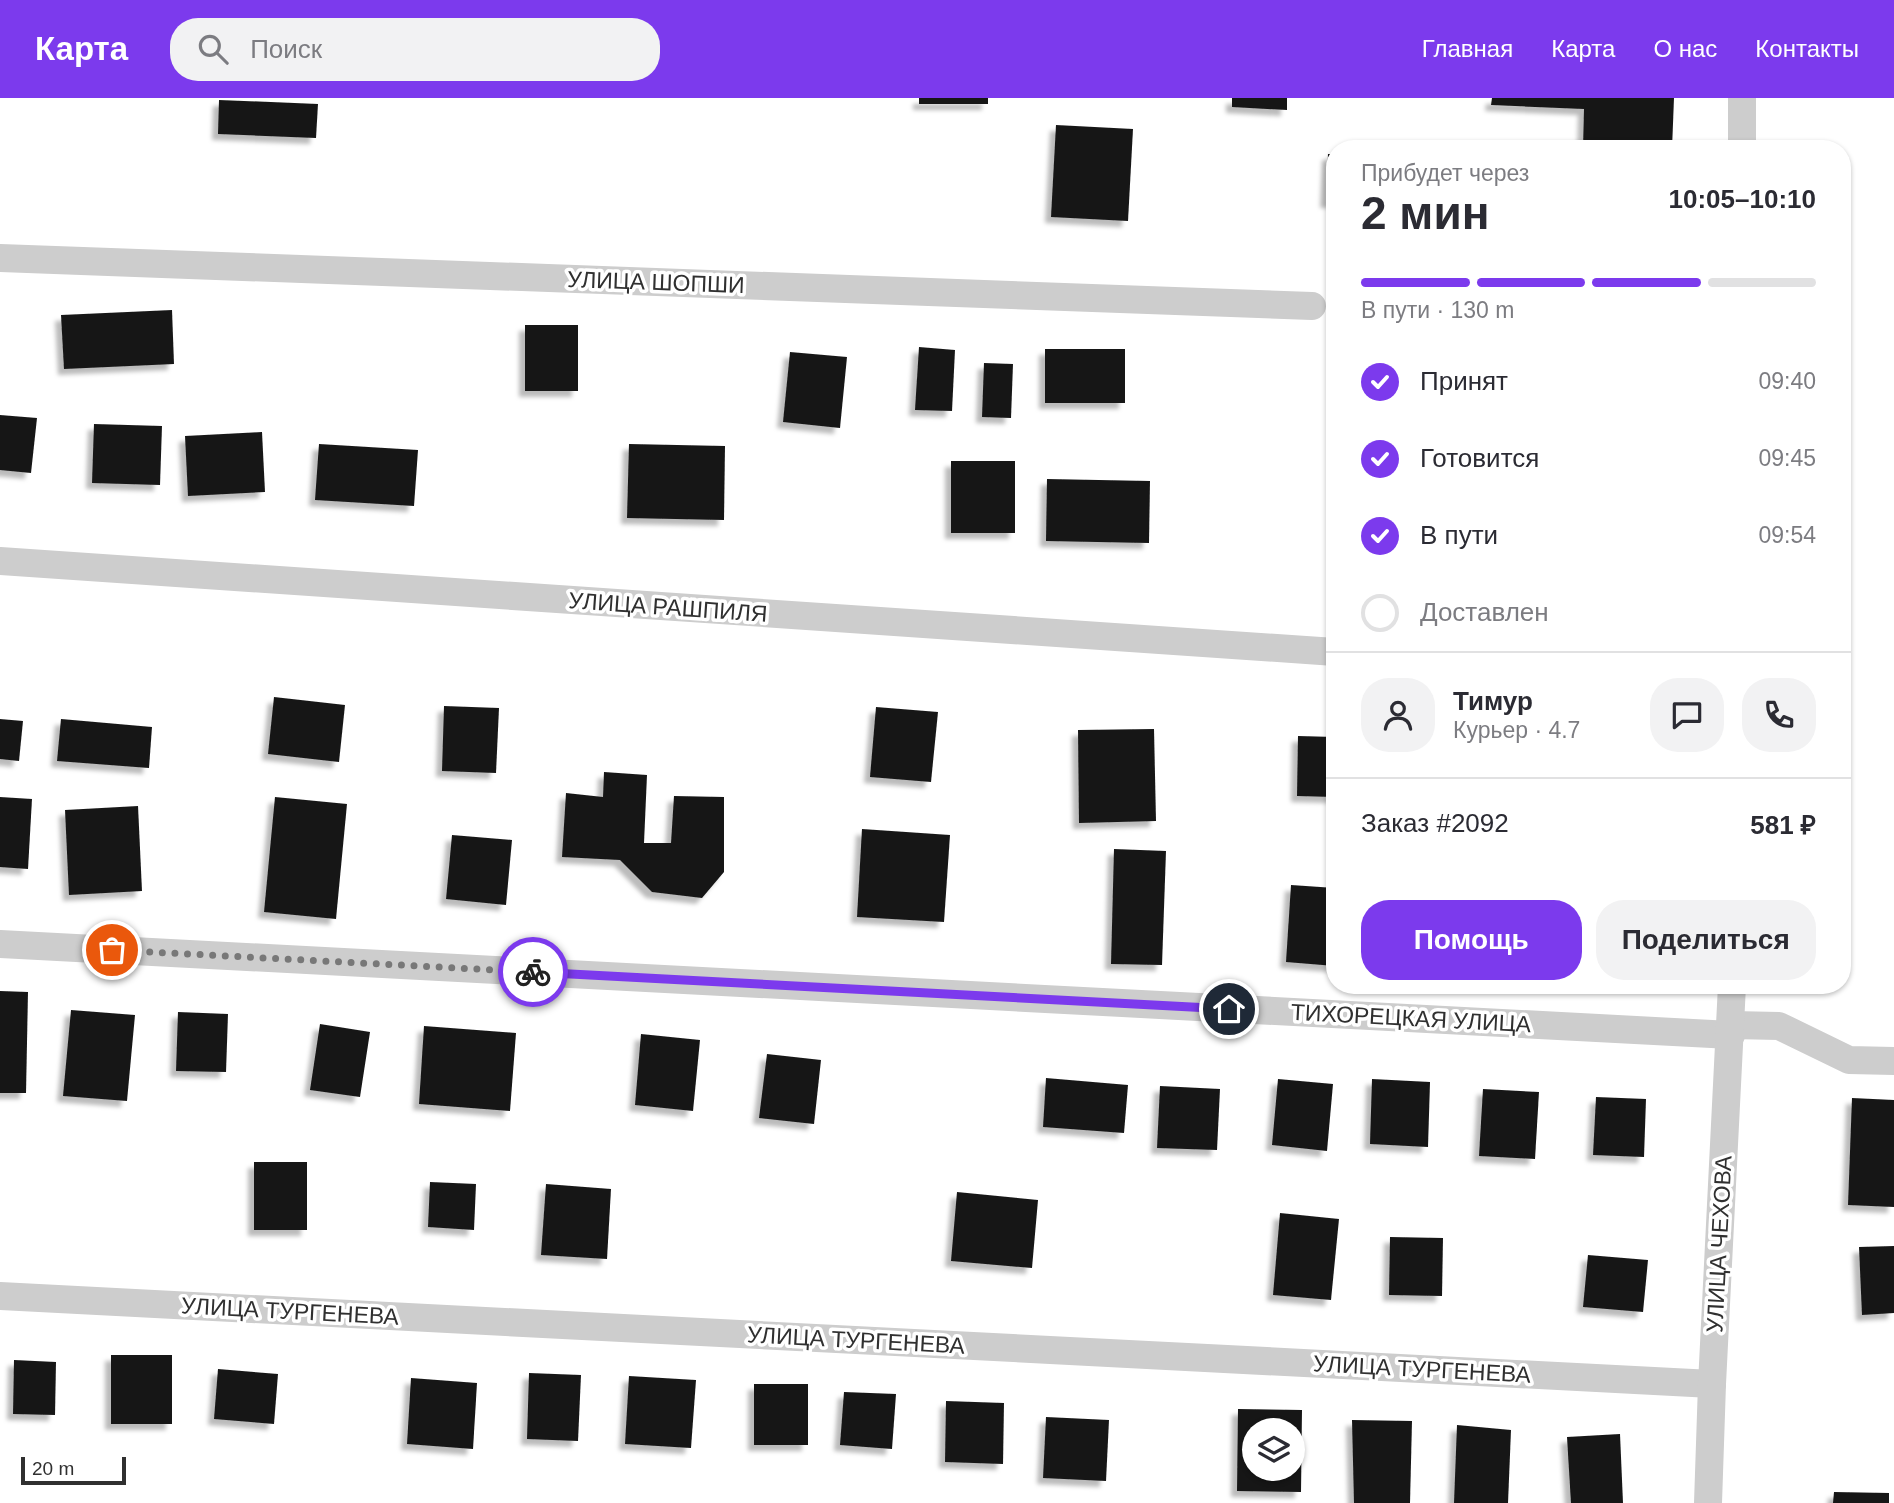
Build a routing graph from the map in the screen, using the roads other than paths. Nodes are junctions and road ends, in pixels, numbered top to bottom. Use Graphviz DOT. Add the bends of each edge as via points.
graph roads {
  1 [pos="1742,98"];
  2 [pos="1741,140"];
  3 [pos="0,258"];
  4 [pos="1312,306"];
  5 [pos="0,561"];
  6 [pos="1326,651"];
  7 [pos="0,944"];
  8 [pos="1732,994"];
  9 [pos="1731,1030"];
  10 [pos="1894,1061"];
  11 [pos="0,1296"];
  12 [pos="1712,1384"];
  13 [pos="1708,1503"];
  1 -- 2 [label="street"];
  3 -- 4 [label="street, УЛИЦА ШОПШИ"];
  5 -- 6 [label="street, УЛИЦА РАШПИЛЯ"];
  7 -- 9 [label="street, ТИХОРЕЦКАЯ УЛИЦА"];
  8 -- 9 [label="street, УЛИЦА ЧЕХОВА"];
  9 -- 10 [label="street, ТИХОРЕЦКАЯ УЛИЦА" via="1779,1026 1849,1060"];
  9 -- 12 [label="street, УЛИЦА ЧЕХОВА"];
  11 -- 12 [label="street, УЛИЦА ТУРГЕНЕВА"];
  12 -- 13 [label="street, УЛИЦА ЧЕХОВА"];
}
